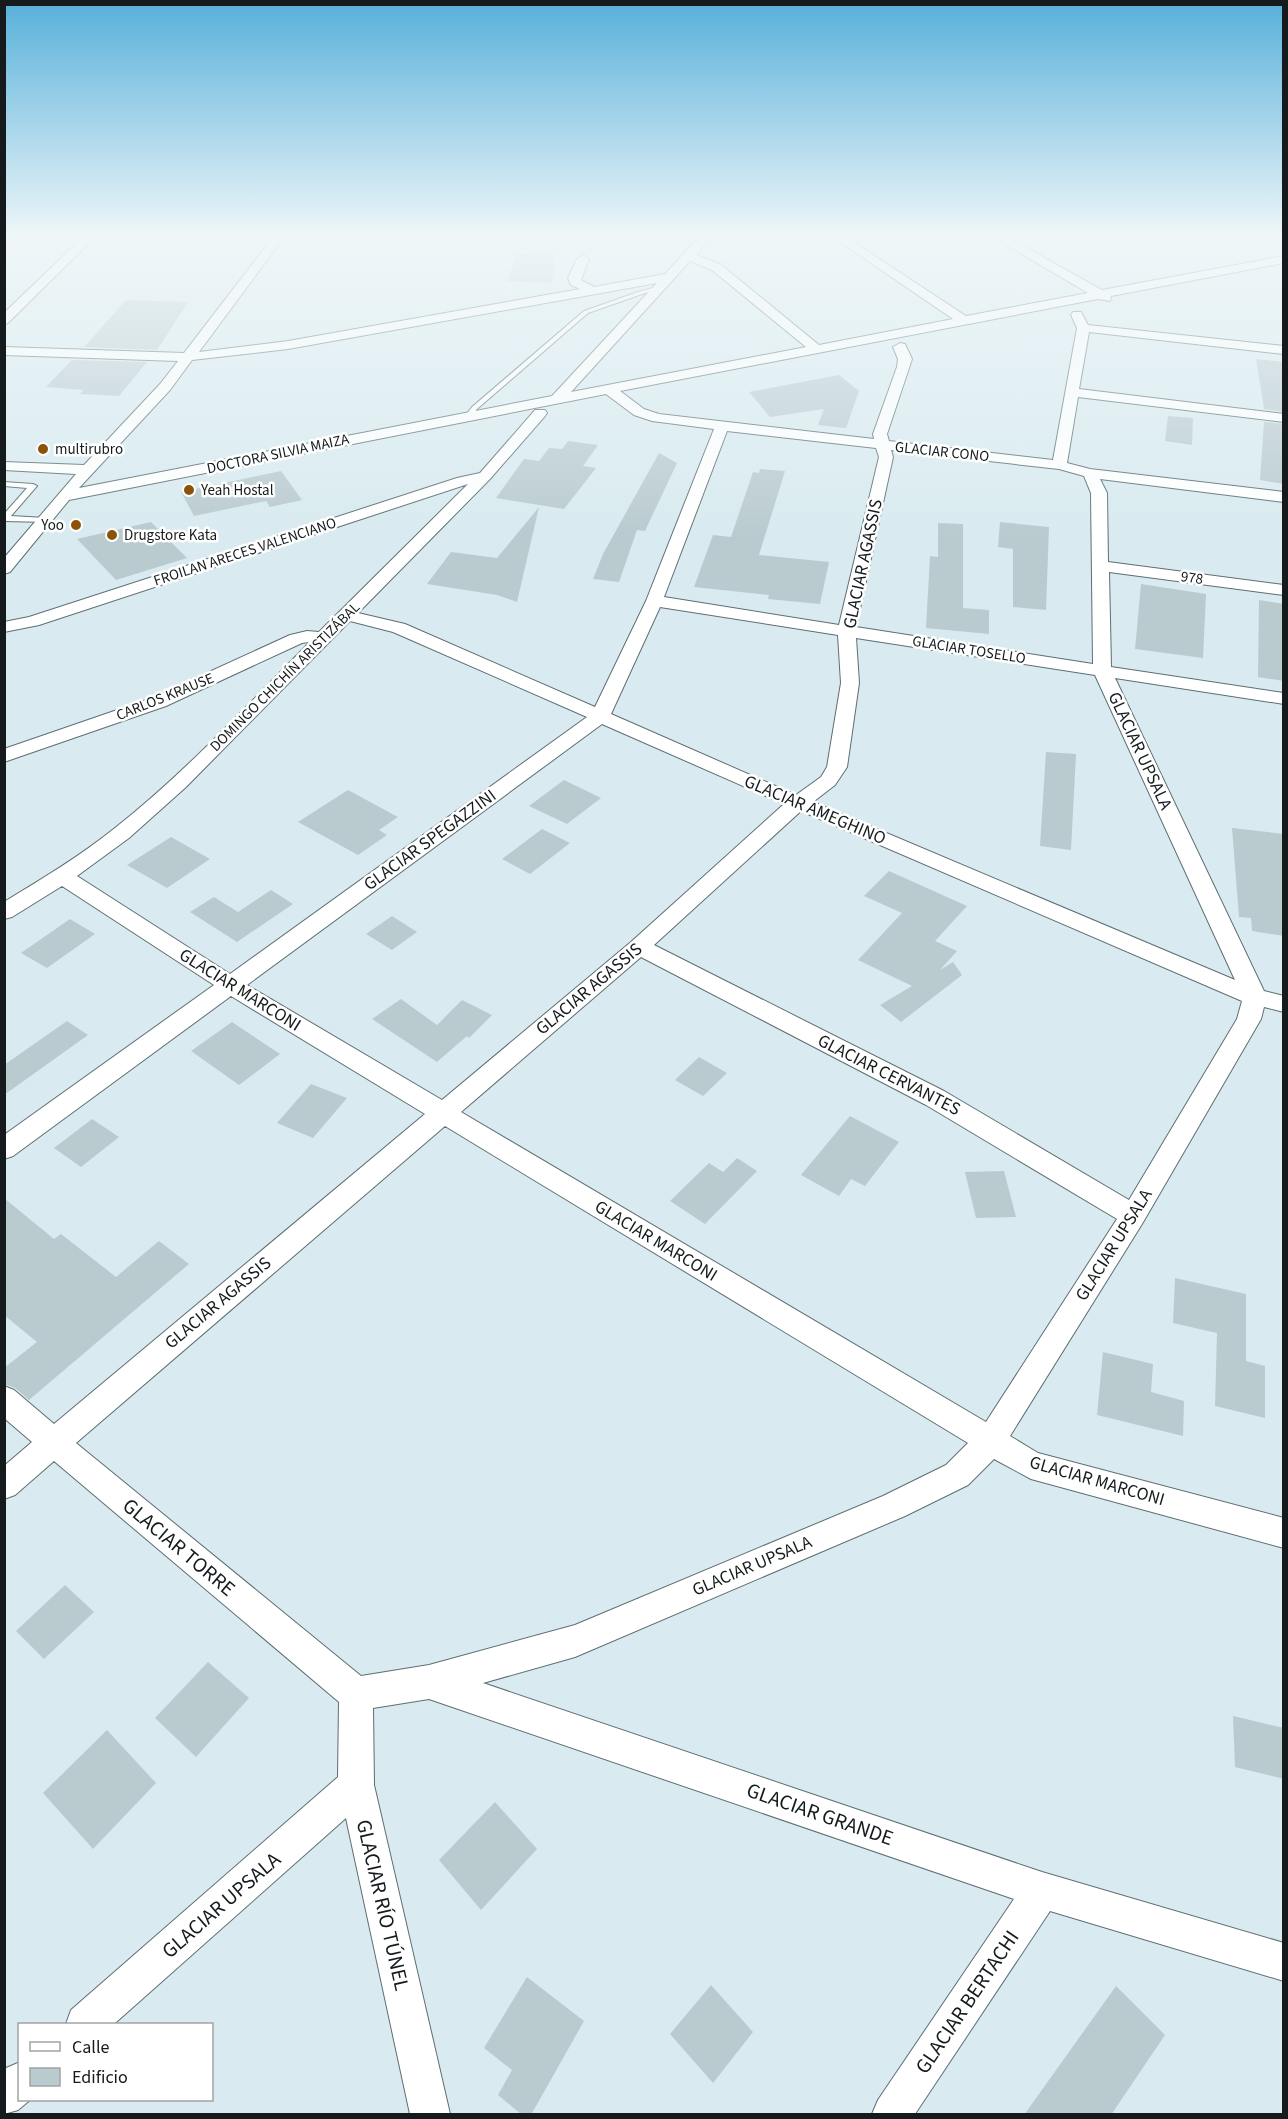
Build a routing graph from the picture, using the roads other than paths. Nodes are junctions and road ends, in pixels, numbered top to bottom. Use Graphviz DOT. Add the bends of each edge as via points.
graph roads {
  1 [pos="215,336"];
  2 [pos="236,336"];
  3 [pos="331,336"];
  4 [pos="558,336"];
  5 [pos="616,336"];
  6 [pos="800,336"];
  7 [pos="882,336"];
  8 [pos="956,336"];
  9 [pos="1081,336"];
  10 [pos="1161,336"];
  11 [pos="267,347"];
  12 [pos="900,347"];
  13 [pos="816,349"];
  14 [pos="1284,350"];
  15 [pos="4,351"];
  16 [pos="187,357"];
  17 [pos="796,367"];
  18 [pos="165,387"];
  19 [pos="608,389"];
  20 [pos="1070,392"];
  21 [pos="645,396"];
  22 [pos="557,399"];
  23 [pos="622,401"];
  24 [pos="491,412"];
  25 [pos="540,413"];
  26 [pos="470,416"];
  27 [pos="1284,418"];
  28 [pos="722,426"];
  29 [pos="884,445"];
  30 [pos="1059,465"];
  31 [pos="4,466"];
  32 [pos="89,470"];
  33 [pos="1090,472"];
  34 [pos="485,476"];
  35 [pos="4,484"];
  36 [pos="64,496"];
  37 [pos="1284,498"];
  38 [pos="5,518"];
  39 [pos="45,520"];
  40 [pos="1100,566"];
  41 [pos="4,569"];
  42 [pos="1284,591"];
  43 [pos="654,601"];
  44 [pos="346,615"];
  45 [pos="4,627"];
  46 [pos="847,631"];
  47 [pos="324,638"];
  48 [pos="1102,670"];
  49 [pos="1284,699"];
  50 [pos="600,717"];
  51 [pos="4,756"];
  52 [pos="798,803"];
  53 [pos="62,876"];
  54 [pos="4,912"];
  55 [pos="639,947"];
  56 [pos="230,984"];
  57 [pos="1255,997"];
  58 [pos="1284,1004"];
  59 [pos="441,1113"];
  60 [pos="4,1149"];
  61 [pos="1133,1215"];
  62 [pos="4,1399"];
  63 [pos="990,1442"];
  64 [pos="54,1443"];
  65 [pos="4,1485"];
  66 [pos="1284,1533"];
  67 [pos="429,1682"];
  68 [pos="356,1694"];
  69 [pos="356,1785"];
  70 [pos="1042,1890"];
  71 [pos="1284,1962"];
  72 [pos="87,2023"];
  73 [pos="18,2084"];
  74 [pos="4,2096"];
  75 [pos="430,2115"];
  76 [pos="892,2115"];
  1 -- 16 [label="street"];
  2 -- 11 [label="street"];
  3 -- 11 [label="street"];
  4 -- 26 [label="lane" via="474,408"];
  5 -- 22 [label="street"];
  6 -- 13 [label="street"];
  7 -- 13 [label="street, DOCTORA SILVIA MAIZA"];
  8 -- 12 [label="street"];
  9 -- 20 [label="street"];
  10 -- 14 [label="street"];
  11 -- 16 [label="street"];
  11 -- 18 [label="street" via="196,370"];
  12 -- 17 [label="street"];
  12 -- 29 [label="street, GLACIAR AGASSIS" via="904,367 880,434"];
  13 -- 19 [label="street, DOCTORA SILVIA MAIZA"];
  15 -- 16 [label="street"];
  16 -- 18 [label="street"];
  18 -- 32 [label="street"];
  19 -- 22 [label="street, DOCTORA SILVIA MAIZA"];
  19 -- 23 [label="street, GLACIAR CONO"];
  20 -- 27 [label="street"];
  20 -- 30 [label="street"];
  21 -- 23 [label="street, DOCTORA SILVIA MAIZA"];
  22 -- 24 [label="street, DOCTORA SILVIA MAIZA"];
  23 -- 25 [label="street, DOCTORA SILVIA MAIZA"];
  23 -- 28 [label="street, GLACIAR CONO" via="647,415"];
  24 -- 25 [label="street, DOCTORA SILVIA MAIZA"];
  24 -- 26 [label="street, DOCTORA SILVIA MAIZA"];
  25 -- 34 [label="street, DOMINGO CHICHÍN ARISTIZÁBAL"];
  26 -- 36 [label="street, DOCTORA SILVIA MAIZA"];
  28 -- 29 [label="street, GLACIAR CONO"];
  28 -- 43 [label="street, GLACIAR SPEGAZZINI"];
  29 -- 30 [label="street, GLACIAR CONO"];
  29 -- 46 [label="street, GLACIAR AGASSIS" via="886,457"];
  30 -- 33 [label="street, GLACIAR CONO"];
  31 -- 32 [label="street"];
  32 -- 36 [label="street"];
  33 -- 37 [label="street, GLACIAR CONO"];
  33 -- 40 [label="street, GLACIAR UPSALA" via="1099,493"];
  34 -- 44 [label="street, DOMINGO CHICHÍN ARISTIZÁBAL"];
  34 -- 45 [label="street, FROILAN ARECES VALENCIANO"];
  35 -- 38 [label="lane" via="33,486"];
  36 -- 39 [label="street"];
  38 -- 39 [label="lane"];
  39 -- 41 [label="street"];
  40 -- 42 [label="street, 978"];
  40 -- 48 [label="street, GLACIAR UPSALA"];
  43 -- 46 [label="street, GLACIAR TOSELLO"];
  43 -- 50 [label="street, GLACIAR SPEGAZZINI"];
  44 -- 47 [label="street, DOMINGO CHICHÍN ARISTIZÁBAL"];
  44 -- 50 [label="street, GLACIAR AMEGHINO" via="399,628"];
  46 -- 48 [label="street, GLACIAR TOSELLO"];
  46 -- 52 [label="street, GLACIAR AGASSIS" via="850,683 837,767 828,781"];
  47 -- 51 [label="street, CARLOS KRAUSE" via="296,639 159,702"];
  47 -- 53 [label="street, DOMINGO CHICHÍN ARISTIZÁBAL" via="151,808"];
  48 -- 49 [label="street, GLACIAR TOSELLO"];
  48 -- 57 [label="street, GLACIAR UPSALA"];
  50 -- 52 [label="street, GLACIAR AMEGHINO"];
  50 -- 56 [label="street, GLACIAR SPEGAZZINI"];
  52 -- 55 [label="street, GLACIAR AGASSIS"];
  52 -- 57 [label="street, GLACIAR AMEGHINO"];
  53 -- 54 [label="street, DOMINGO CHICHÍN ARISTIZÁBAL"];
  53 -- 56 [label="street, GLACIAR MARCONI"];
  55 -- 59 [label="street, GLACIAR AGASSIS"];
  55 -- 61 [label="street, GLACIAR CERVANTES" via="935,1098"];
  56 -- 59 [label="street, GLACIAR MARCONI"];
  56 -- 60 [label="street, GLACIAR SPEGAZZINI"];
  57 -- 58 [label="street, GLACIAR AMEGHINO"];
  57 -- 61 [label="street, GLACIAR UPSALA" via="1249,1019"];
  59 -- 63 [label="street, GLACIAR MARCONI"];
  59 -- 64 [label="street, GLACIAR AGASSIS"];
  61 -- 63 [label="street, GLACIAR UPSALA"];
  62 -- 64 [label="street, GLACIAR TORRE"];
  63 -- 66 [label="street, GLACIAR MARCONI" via="1031,1465"];
  63 -- 67 [label="street, GLACIAR UPSALA" via="957,1475 894,1506 575,1641"];
  64 -- 65 [label="street, GLACIAR AGASSIS"];
  64 -- 68 [label="street, GLACIAR TORRE"];
  67 -- 68 [label="street, GLACIAR GRANDE"];
  67 -- 70 [label="street, GLACIAR GRANDE"];
  68 -- 69 [label="street, GLACIAR RÍO TÚNEL"];
  69 -- 72 [label="street, GLACIAR UPSALA"];
  69 -- 75 [label="street, GLACIAR RÍO TÚNEL"];
  70 -- 71 [label="street, GLACIAR GRANDE"];
  70 -- 76 [label="street, GLACIAR BERTACHI"];
  73 -- 74 [label="street"];
}
